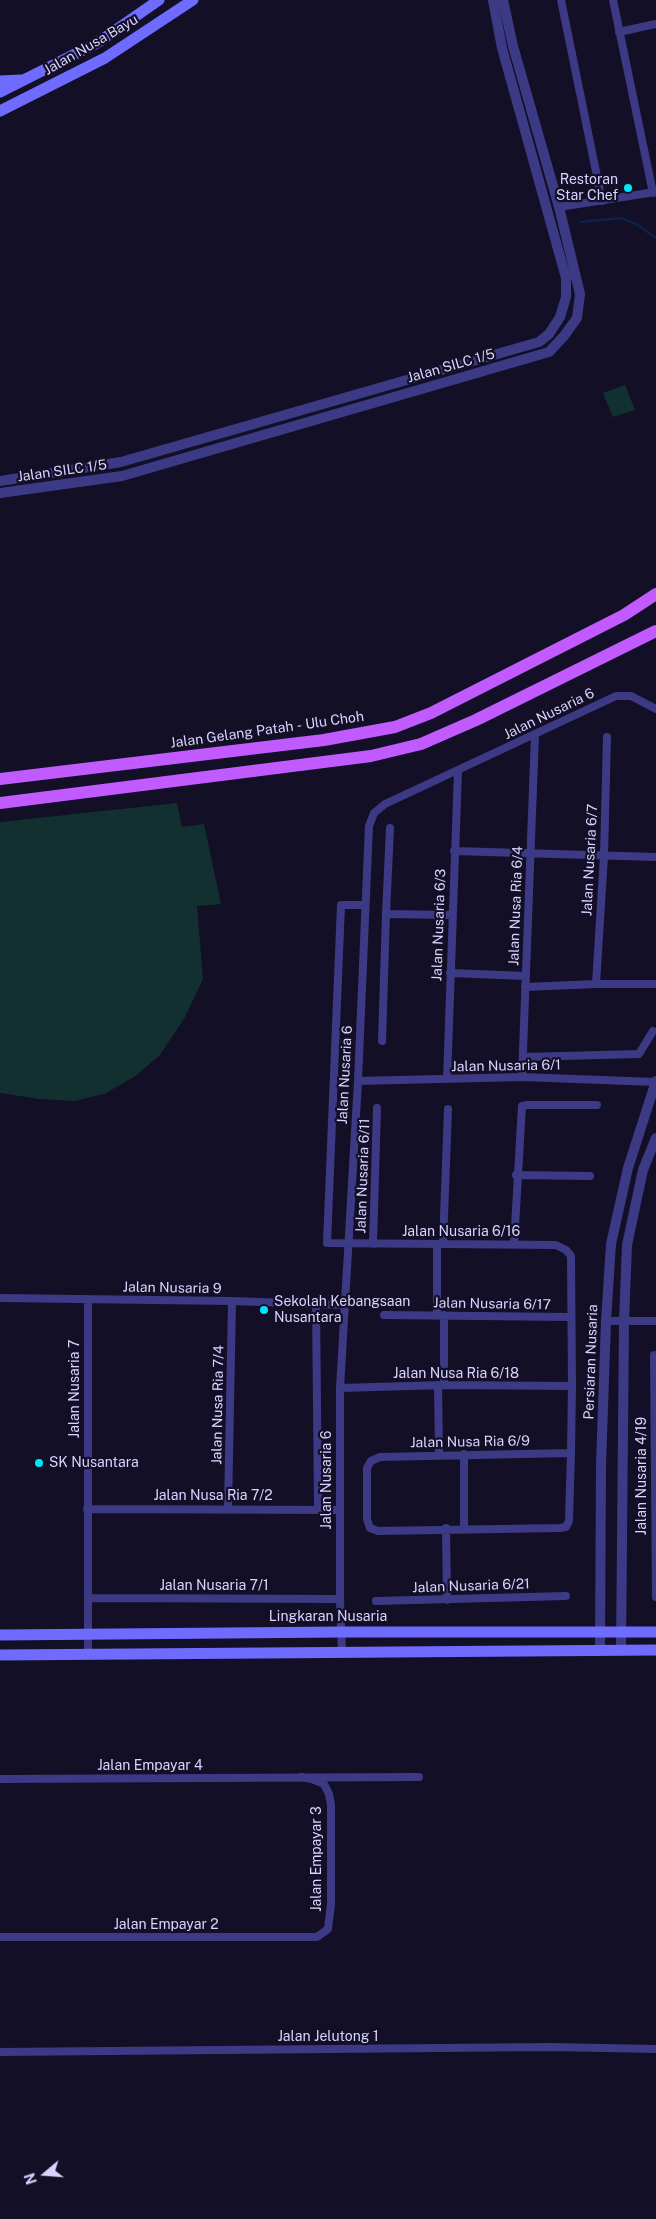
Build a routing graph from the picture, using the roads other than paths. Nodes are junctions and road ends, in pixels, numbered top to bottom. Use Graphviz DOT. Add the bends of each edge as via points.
graph roads {
  1 [pos="159,0"];
  2 [pos="194,0"];
  3 [pos="493,0"];
  4 [pos="503,0"];
  5 [pos="560,0"];
  6 [pos="613,0"];
  7 [pos="656,24"];
  8 [pos="619,32"];
  9 [pos="25,80"];
  10 [pos="0,82"];
  11 [pos="0,92"];
  12 [pos="0,110"];
  13 [pos="654,192"];
  14 [pos="602,202"];
  15 [pos="559,207"];
  16 [pos="0,481"];
  17 [pos="0,494"];
  18 [pos="656,594"];
  19 [pos="656,631"];
  20 [pos="656,709"];
  21 [pos="535,735"];
  22 [pos="607,737"];
  23 [pos="458,771"];
  24 [pos="0,779"];
  25 [pos="0,802"];
  26 [pos="390,828"];
  27 [pos="454,850"];
  28 [pos="531,854"];
  29 [pos="604,856"];
  30 [pos="656,857"];
  31 [pos="366,905"];
  32 [pos="386,914"];
  33 [pos="452,915"];
  34 [pos="450,973"];
  35 [pos="526,976"];
  36 [pos="596,984"];
  37 [pos="656,984"];
  38 [pos="525,987"];
  39 [pos="653,1031"];
  40 [pos="382,1041"];
  41 [pos="522,1057"];
  42 [pos="522,1077"];
  43 [pos="447,1080"];
  44 [pos="358,1081"];
  45 [pos="656,1081"];
  46 [pos="597,1105"];
  47 [pos="377,1108"];
  48 [pos="448,1109"];
  49 [pos="656,1138"];
  50 [pos="516,1175"];
  51 [pos="590,1176"];
  52 [pos="348,1242"];
  53 [pos="374,1244"];
  54 [pos="440,1244"];
  55 [pos="514,1244"];
  56 [pos="0,1298"];
  57 [pos="88,1300"];
  58 [pos="232,1301"];
  59 [pos="316,1303"];
  60 [pos="344,1305"];
  61 [pos="384,1315"];
  62 [pos="440,1315"];
  63 [pos="570,1317"];
  64 [pos="606,1321"];
  65 [pos="624,1321"];
  66 [pos="656,1321"];
  67 [pos="654,1355"];
  68 [pos="441,1385"];
  69 [pos="572,1386"];
  70 [pos="340,1388"];
  71 [pos="571,1453"];
  72 [pos="439,1454"];
  73 [pos="464,1454"];
  74 [pos="656,1460"];
  75 [pos="87,1509"];
  76 [pos="228,1509"];
  77 [pos="318,1509"];
  78 [pos="340,1510"];
  79 [pos="446,1528"];
  80 [pos="464,1529"];
  81 [pos="566,1596"];
  82 [pos="656,1596"];
  83 [pos="89,1598"];
  84 [pos="340,1599"];
  85 [pos="447,1600"];
  86 [pos="376,1601"];
  87 [pos="341,1632"];
  88 [pos="600,1632"];
  89 [pos="621,1632"];
  90 [pos="656,1632"];
  91 [pos="88,1634"];
  92 [pos="0,1635"];
  93 [pos="600,1650"];
  94 [pos="621,1650"];
  95 [pos="656,1650"];
  96 [pos="342,1652"];
  97 [pos="0,1654"];
  98 [pos="88,1654"];
  99 [pos="301,1777"];
  100 [pos="419,1777"];
  101 [pos="0,1779"];
  102 [pos="328,1929"];
  103 [pos="0,1937"];
  104 [pos="656,2049"];
  105 [pos="0,2052"];
  1 -- 9 [label="main road, Jalan Nusa Bayu" via="97,43"];
  2 -- 12 [label="main road, Jalan Nusa Bayu" via="105,58"];
  3 -- 16 [label="street, Jalan SILC 1/5" via="502,48 566,278 566,297 560,317 549,334 539,342 121,462"];
  4 -- 15 [label="street, Jalan SILC 1/5"];
  5 -- 14 [label="street"];
  6 -- 8 [label="street"];
  7 -- 8 [label="street"];
  8 -- 13 [label="street"];
  9 -- 10 [label="main road"];
  9 -- 11 [label="main road, Jalan Nusa Bayu"];
  13 -- 14 [label="street"];
  14 -- 15 [label="street"];
  15 -- 17 [label="street, Jalan SILC 1/5" via="580,294 576,318 549,352 122,476"];
  18 -- 24 [label="main road, Jalan Gelang Patah - Ulu Choh" via="624,615 431,714 395,726 334,739"];
  19 -- 25 [label="main road" via="422,744 371,756"];
  20 -- 21 [label="street, Jalan Nusaria 6" via="631,696 616,696"];
  21 -- 23 [label="street, Jalan Nusaria 6"];
  21 -- 28 [label="street, Jalan Nusa Ria 6/4"];
  22 -- 29 [label="street, Jalan Nusaria 6/7"];
  23 -- 27 [label="street, Jalan Nusaria 6/3"];
  23 -- 31 [label="street, Jalan Nusaria 6" via="374,812 369,826"];
  26 -- 32 [label="street"];
  27 -- 28 [label="street"];
  27 -- 33 [label="street, Jalan Nusaria 6/3"];
  28 -- 29 [label="street"];
  28 -- 35 [label="street, Jalan Nusa Ria 6/4"];
  29 -- 30 [label="street"];
  29 -- 36 [label="street, Jalan Nusaria 6/7"];
  31 -- 44 [label="street, Jalan Nusaria 6"];
  31 -- 52 [label="street, Jalan Nusaria 6/16" via="341,905 327,1242"];
  32 -- 33 [label="street"];
  32 -- 40 [label="street"];
  33 -- 34 [label="street, Jalan Nusaria 6/3"];
  34 -- 35 [label="street"];
  34 -- 43 [label="street, Jalan Nusaria 6/3"];
  35 -- 38 [label="street, Jalan Nusa Ria 6/4"];
  36 -- 37 [label="street"];
  36 -- 38 [label="street"];
  38 -- 41 [label="street, Jalan Nusa Ria 6/4"];
  39 -- 41 [label="street" via="639,1054"];
  41 -- 42 [label="street, Jalan Nusa Ria 6/4"];
  42 -- 43 [label="street, Jalan Nusaria 6/1"];
  42 -- 45 [label="street, Jalan Nusaria 6/1"];
  43 -- 44 [label="street, Jalan Nusaria 6/1"];
  44 -- 52 [label="street, Jalan Nusaria 6"];
  45 -- 64 [label="street, Persiaran Nusaria" via="628,1168 611,1244"];
  46 -- 50 [label="street" via="522,1106"];
  47 -- 53 [label="street, Jalan Nusaria 6/11"];
  48 -- 54 [label="street"];
  49 -- 65 [label="street" via="644,1170 627,1245"];
  50 -- 51 [label="street"];
  50 -- 55 [label="street"];
  52 -- 53 [label="street, Jalan Nusaria 6/16"];
  52 -- 60 [label="street, Jalan Nusaria 6"];
  53 -- 54 [label="street, Jalan Nusaria 6/16"];
  54 -- 55 [label="street, Jalan Nusaria 6/16"];
  54 -- 62 [label="street"];
  55 -- 63 [label="street, Jalan Nusaria 6/16" via="556,1245 571,1256"];
  56 -- 57 [label="street, Jalan Nusaria 9"];
  57 -- 58 [label="street, Jalan Nusaria 9"];
  57 -- 75 [label="street, Jalan Nusaria 7"];
  58 -- 59 [label="street, Jalan Nusaria 9"];
  58 -- 76 [label="street, Jalan Nusa Ria 7/4"];
  59 -- 60 [label="street, Jalan Nusaria 9"];
  59 -- 77 [label="street"];
  60 -- 70 [label="street, Jalan Nusaria 6"];
  61 -- 62 [label="street, Jalan Nusaria 6/17"];
  62 -- 63 [label="street, Jalan Nusaria 6/17"];
  62 -- 68 [label="street"];
  63 -- 69 [label="street"];
  64 -- 65 [label="street"];
  64 -- 88 [label="street, Persiaran Nusaria"];
  65 -- 66 [label="street"];
  65 -- 89 [label="street"];
  67 -- 74 [label="street, Jalan Nusaria 4/19"];
  68 -- 69 [label="street, Jalan Nusa Ria 6/18"];
  68 -- 70 [label="street, Jalan Nusa Ria 6/18"];
  68 -- 72 [label="street"];
  69 -- 71 [label="street"];
  70 -- 78 [label="street, Jalan Nusaria 6"];
  71 -- 73 [label="street, Jalan Nusa Ria 6/9"];
  71 -- 80 [label="street" via="569,1521 566,1526"];
  72 -- 73 [label="street, Jalan Nusa Ria 6/9"];
  72 -- 79 [label="street, Jalan Nusa Ria 6/9" via="380,1457 371,1461 367,1468 367,1519 370,1528 378,1531"];
  73 -- 80 [label="street"];
  74 -- 82 [label="street, Jalan Nusaria 4/19"];
  75 -- 76 [label="street, Jalan Nusa Ria 7/2"];
  75 -- 83 [label="street, Jalan Nusaria 7"];
  76 -- 77 [label="street, Jalan Nusa Ria 7/2"];
  77 -- 78 [label="street, Jalan Nusa Ria 7/2"];
  78 -- 84 [label="street, Jalan Nusaria 6"];
  79 -- 80 [label="street"];
  79 -- 85 [label="street"];
  81 -- 85 [label="street, Jalan Nusaria 6/21"];
  83 -- 84 [label="street, Jalan Nusaria 7/1"];
  83 -- 91 [label="street, Jalan Nusaria 7"];
  84 -- 87 [label="street, Jalan Nusaria 6"];
  85 -- 86 [label="street, Jalan Nusaria 6/21"];
  87 -- 88 [label="main road, Lingkaran Nusaria"];
  87 -- 91 [label="main road, Lingkaran Nusaria"];
  87 -- 96 [label="street, Jalan Nusaria 6"];
  88 -- 89 [label="main road, Lingkaran Nusaria"];
  88 -- 93 [label="street, Persiaran Nusaria"];
  89 -- 90 [label="main road, Lingkaran Nusaria"];
  89 -- 94 [label="street"];
  91 -- 92 [label="main road, Lingkaran Nusaria"];
  91 -- 98 [label="street, Jalan Nusaria 7"];
  93 -- 94 [label="main road"];
  93 -- 96 [label="main road"];
  94 -- 95 [label="main road"];
  96 -- 98 [label="main road"];
  97 -- 98 [label="main road"];
  99 -- 100 [label="street, Jalan Empayar 4"];
  99 -- 101 [label="street, Jalan Empayar 4"];
  99 -- 102 [label="street, Jalan Empayar 3" via="324,1784 329,1794 331,1904"];
  102 -- 103 [label="street, Jalan Empayar 2" via="317,1937 304,1939"];
  104 -- 105 [label="street, Jalan Jelutong 1" via="540,2047"];
}
